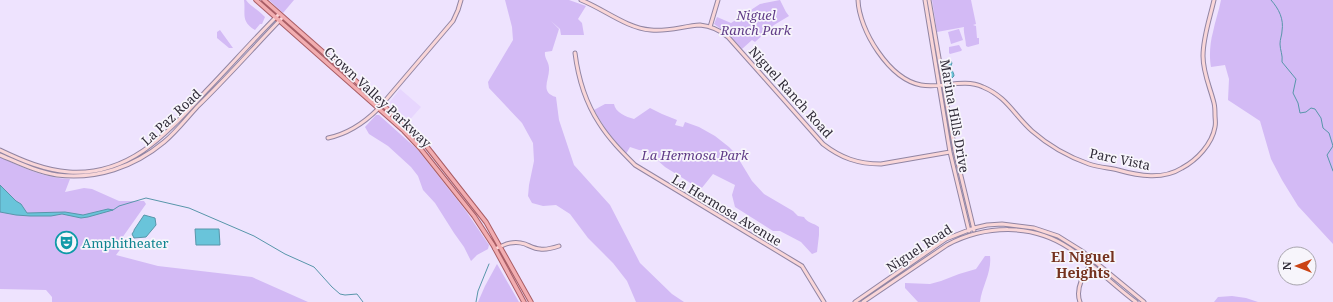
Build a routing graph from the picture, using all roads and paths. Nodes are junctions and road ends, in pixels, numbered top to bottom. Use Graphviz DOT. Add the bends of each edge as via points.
graph roads {
  1 [pos="256,0"];
  2 [pos="264,0"];
  3 [pos="461,0"];
  4 [pos="581,0"];
  5 [pos="718,0"];
  6 [pos="858,0"];
  7 [pos="925,0"];
  8 [pos="929,0"];
  9 [pos="1214,0"];
  10 [pos="281,15"];
  11 [pos="275,18"];
  12 [pos="279,21"];
  13 [pos="710,27"];
  14 [pos="575,54"];
  15 [pos="939,85"];
  16 [pos="944,85"];
  17 [pos="382,104"];
  18 [pos="378,109"];
  19 [pos="328,138"];
  20 [pos="0,150"];
  21 [pos="950,152"];
  22 [pos="0,155"];
  23 [pos="108,168"];
  24 [pos="107,172"];
  25 [pos="974,228"];
  26 [pos="969,230"];
  27 [pos="975,234"];
  28 [pos="971,235"];
  29 [pos="500,246"];
  30 [pos="559,246"];
  31 [pos="495,249"];
  32 [pos="1093,261"];
  33 [pos="1090,265"];
  34 [pos="896,274"];
  35 [pos="884,287"];
  36 [pos="870,292"];
  37 [pos="524,302"];
  38 [pos="531,302"];
  39 [pos="824,302"];
  40 [pos="855,302"];
  41 [pos="863,302"];
  42 [pos="1080,302"];
  43 [pos="1136,302"];
  44 [pos="1144,302"];
  1 -- 11 [label="main road, Crown Valley Parkway"];
  2 -- 10 [label="main road, Crown Valley Parkway"];
  3 -- 17 [label="street" via="453,21"];
  4 -- 13 [label="street, Niguel Ranch Road" via="647,30"];
  5 -- 13 [label="street"];
  6 -- 15 [label="street, Parc Vista" via="864,28 885,61 896,73 920,85"];
  7 -- 15 [label="street, Marina Hills Drive"];
  8 -- 16 [label="street, Marina Hills Drive"];
  9 -- 16 [label="street, Parc Vista" via="1203,57 1205,76 1215,105 1215,127 1208,145 1194,160 1173,173 1158,176 1128,174 1090,164 1057,149 1031,130 1002,98 982,86 961,83"];
  10 -- 11 [label="street, La Paz Road"];
  10 -- 12 [label="street, La Paz Road"];
  10 -- 17 [label="main road, Crown Valley Parkway"];
  11 -- 12 [label="main road, Crown Valley Parkway"];
  11 -- 23 [label="street, La Paz Road" via="160,139 138,155"];
  12 -- 18 [label="main road, Crown Valley Parkway"];
  12 -- 24 [label="street, La Paz Road" via="165,141 142,158"];
  13 -- 21 [label="street, Niguel Ranch Road" via="728,37 823,144 836,153 856,162 881,164"];
  14 -- 39 [label="street, La Hermosa Avenue" via="585,94 598,123 635,165 802,266"];
  15 -- 16 [label="street, Parc Vista"];
  15 -- 21 [label="street, Marina Hills Drive"];
  16 -- 25 [label="street, Marina Hills Drive" via="955,151"];
  17 -- 18 [label="street"];
  17 -- 29 [label="main road, Crown Valley Parkway" via="431,151 480,214"];
  18 -- 19 [label="street" via="367,120 336,137"];
  18 -- 31 [label="main road, Crown Valley Parkway" via="420,148 474,216"];
  20 -- 23 [label="street, La Paz Road" via="56,171 78,172"];
  21 -- 26 [label="street, Marina Hills Drive"];
  22 -- 24 [label="street, La Paz Road" via="56,175 82,176"];
  23 -- 24 [label="street"];
  25 -- 26 [label="street, Niguel Road"];
  25 -- 27 [label="street, Marina Hills Drive"];
  25 -- 32 [label="street, Niguel Road" via="1002,224 1034,228 1058,236"];
  26 -- 28 [label="street, Marina Hills Drive"];
  26 -- 34 [label="street, Niguel Road" via="946,239"];
  27 -- 28 [label="street, Niguel Road"];
  27 -- 33 [label="street, Niguel Road" via="1005,229 1032,232 1056,240"];
  28 -- 35 [label="street, Niguel Road" via="947,245"];
  29 -- 30 [label="street" via="515,242 539,249"];
  29 -- 31 [label="street"];
  29 -- 38 [label="main road, Crown Valley Parkway"];
  31 -- 37 [label="main road, Crown Valley Parkway"];
  32 -- 33 [label="street"];
  32 -- 44 [label="street, Niguel Road"];
  33 -- 42 [label="street" via="1080,285"];
  33 -- 43 [label="street, Niguel Road"];
  34 -- 35 [label="street"];
  34 -- 36 [label="street, Niguel Road"];
  35 -- 36 [label="street"];
  35 -- 41 [label="street, Niguel Road"];
  36 -- 40 [label="street, Niguel Road"];
}
